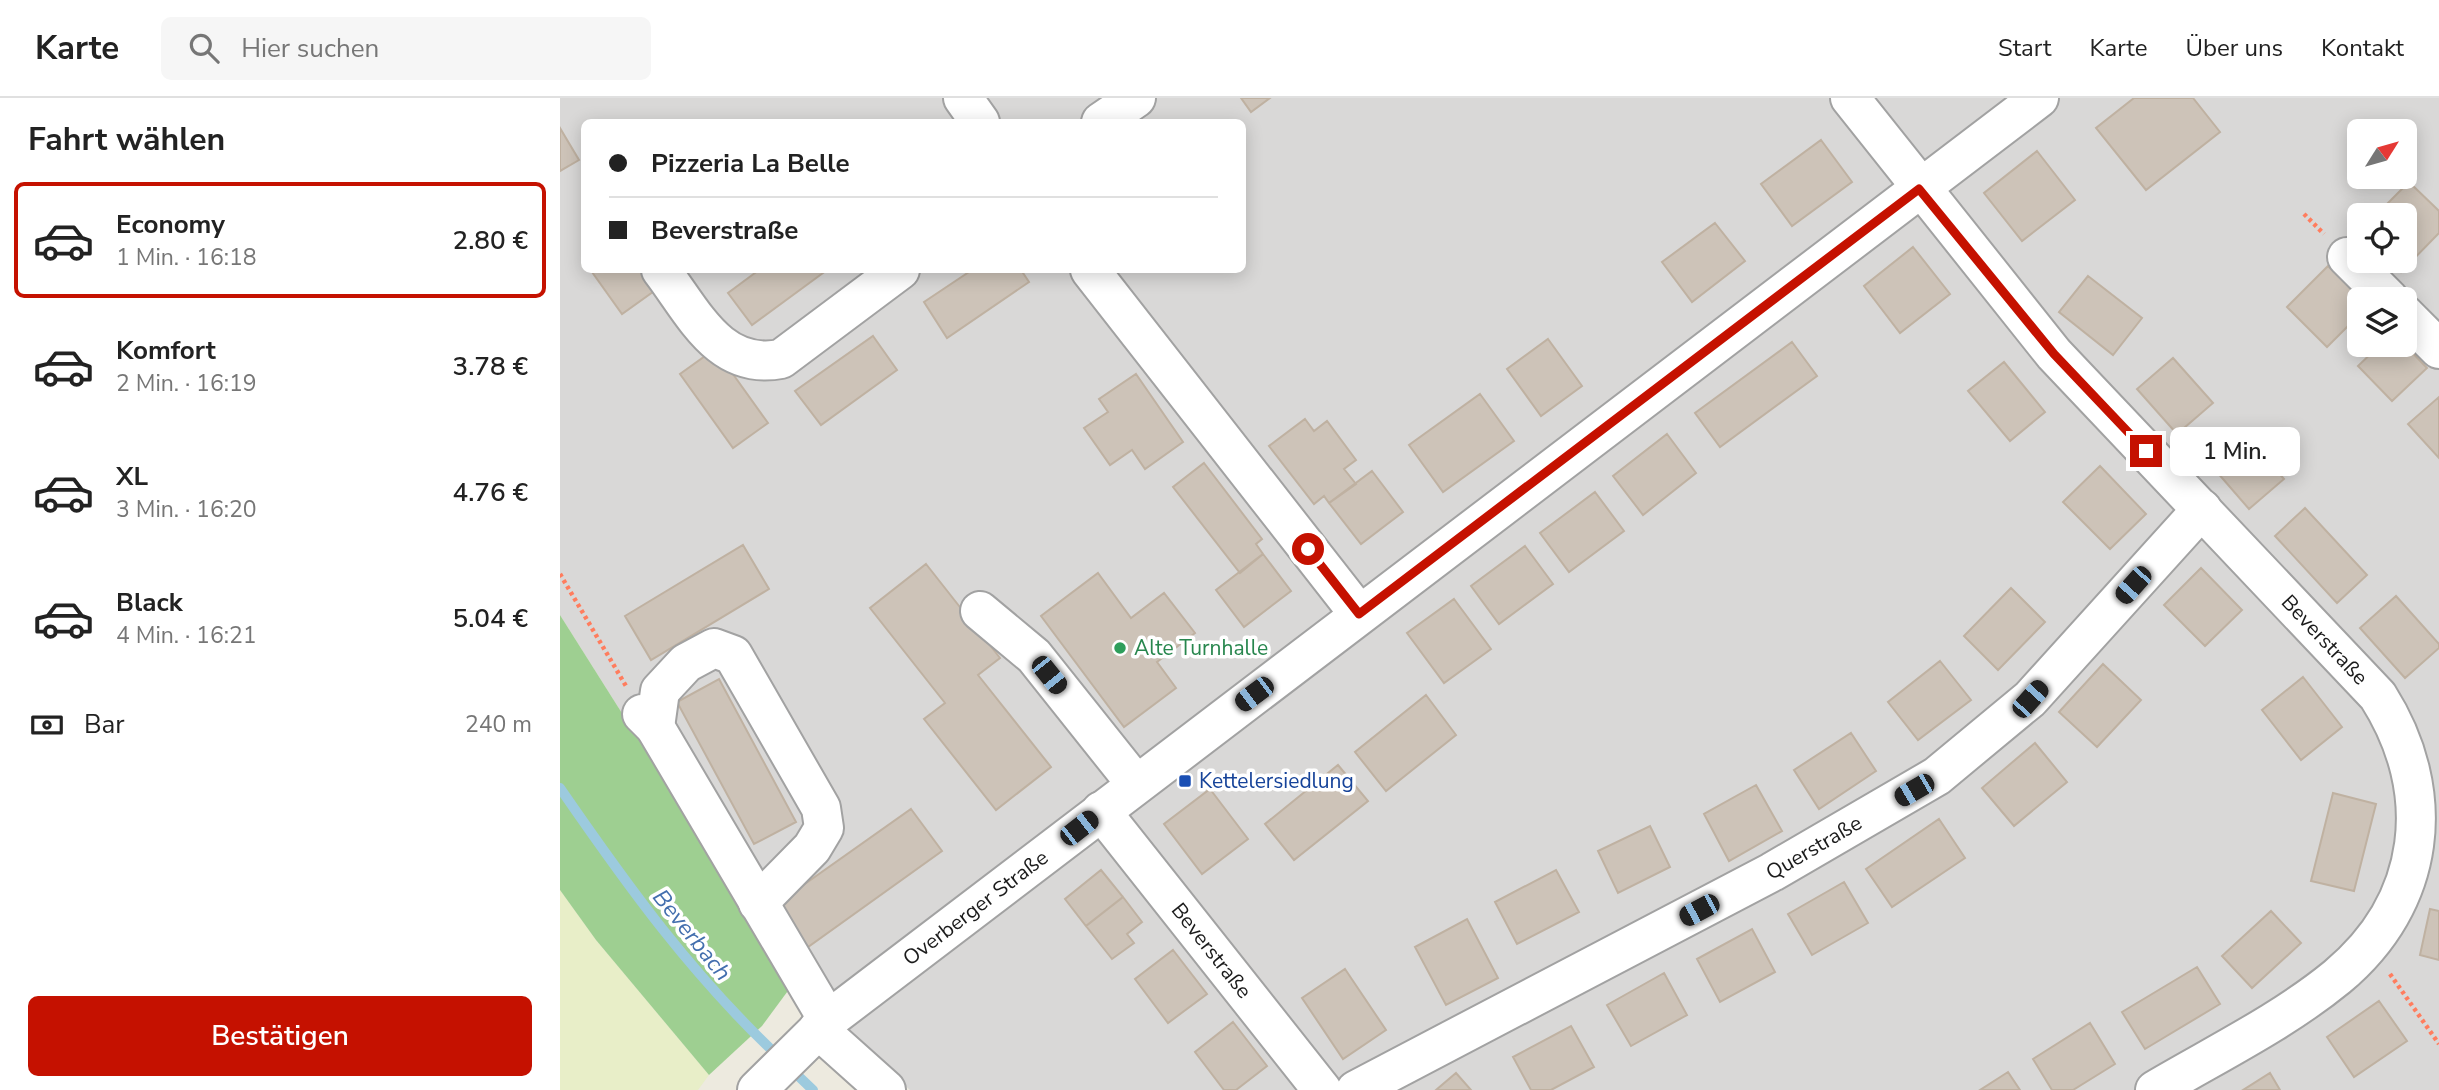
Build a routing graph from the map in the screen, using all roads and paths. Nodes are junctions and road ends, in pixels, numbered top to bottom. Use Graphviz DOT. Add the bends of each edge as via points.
graph roads {
  1 [pos="963,98"];
  2 [pos="1136,98"];
  3 [pos="1850,98"];
  4 [pos="2039,98"];
  5 [pos="978,119"];
  6 [pos="1105,119"];
  7 [pos="1919,189"];
  8 [pos="663,273"];
  9 [pos="896,273"];
  10 [pos="1092,273"];
  11 [pos="2363,273"];
  12 [pos="2377,287"];
  13 [pos="2417,327"];
  14 [pos="2439,349"];
  15 [pos="2202,509"];
  16 [pos="560,574"];
  17 [pos="980,611"];
  18 [pos="1359,614"];
  19 [pos="649,721"];
  20 [pos="1136,784"];
  21 [pos="1101,811"];
  22 [pos="2430,820"];
  23 [pos="758,903"];
  24 [pos="2369,945"];
  25 [pos="817,1030"];
  26 [pos="2439,1044"];
  27 [pos="762,1085"];
  28 [pos="886,1090"];
  29 [pos="1322,1090"];
  30 [pos="1356,1090"];
  31 [pos="2155,1090"];
  1 -- 5 [label="street"];
  2 -- 6 [label="street"];
  3 -- 7 [label="street, Beverstraße"];
  4 -- 7 [label="street, Overberger Straße"];
  7 -- 15 [label="street, Beverstraße" via="2054,354"];
  7 -- 18 [label="street, Overberger Straße"];
  8 -- 9 [label="street" via="716,342 735,357 762,362 781,359"];
  10 -- 18 [label="street"];
  11 -- 12 [label="street"];
  13 -- 14 [label="street"];
  15 -- 22 [label="street, Beverstraße" via="2378,696 2397,724"];
  15 -- 30 [label="street, Querstraße" via="2030,699 1937,776 1772,872"];
  16 -- 19 [label="path"];
  17 -- 20 [label="street" via="1034,656"];
  18 -- 20 [label="street, Overberger Straße"];
  19 -- 23 [label="street"];
  19 -- 23 [label="street" via="660,691 686,663 714,648 733,655 821,808 824,828 812,848"];
  20 -- 21 [label="street, Overberger Straße"];
  21 -- 25 [label="street, Overberger Straße"];
  21 -- 29 [label="street, Beverstraße"];
  22 -- 24 [label="street, Beverstraße" via="2406,880"];
  23 -- 25 [label="street"];
  24 -- 26 [label="path"];
  24 -- 31 [label="street, Beverstraße" via="2337,977 2292,1009"];
  25 -- 27 [label="street, Overberger Straße"];
  25 -- 28 [label="street"];
}
